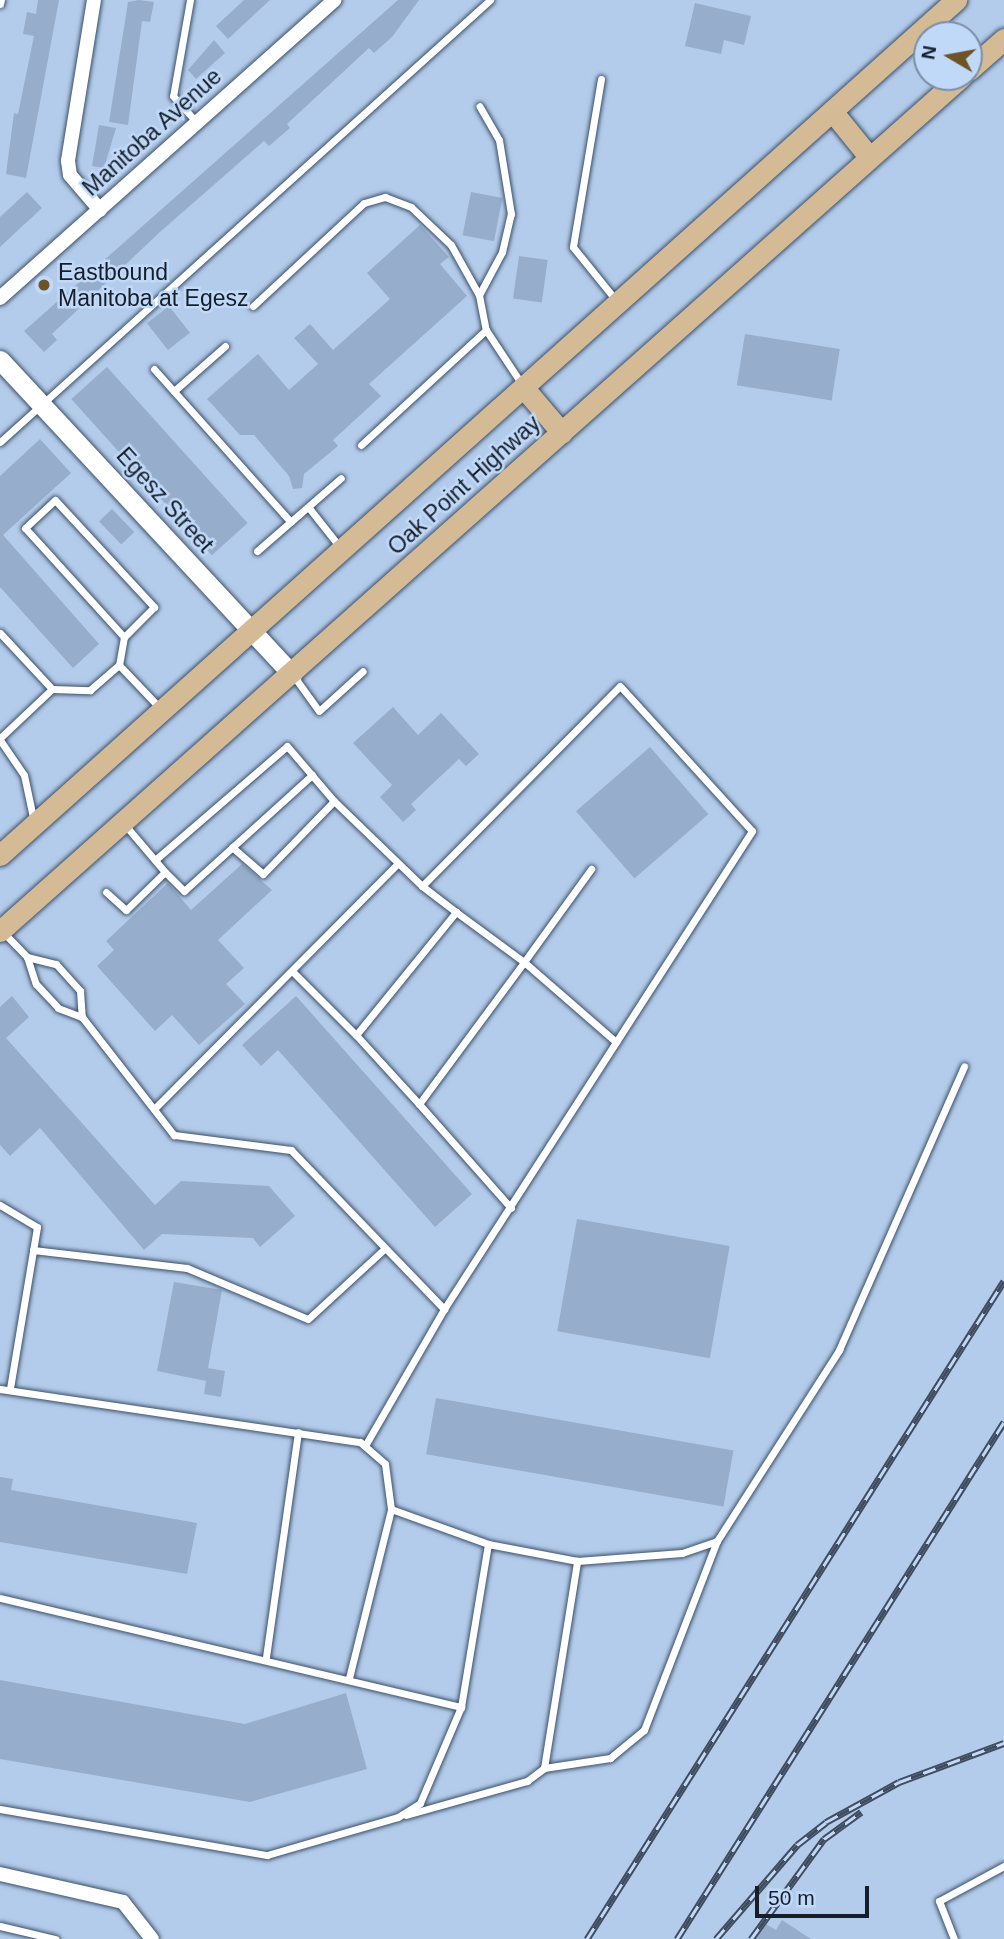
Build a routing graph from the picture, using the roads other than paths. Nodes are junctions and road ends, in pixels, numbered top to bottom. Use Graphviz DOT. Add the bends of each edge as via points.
graph roads {
  1 [pos="94,0"];
  2 [pos="190,0"];
  3 [pos="334,0"];
  4 [pos="490,0"];
  5 [pos="956,0"];
  6 [pos="1004,38"];
  7 [pos="983,57"];
  8 [pos="601,79"];
  9 [pos="945,91"];
  10 [pos="480,106"];
  11 [pos="832,111"];
  12 [pos="197,123"];
  13 [pos="870,158"];
  14 [pos="100,210"];
  15 [pos="479,295"];
  16 [pos="0,298"];
  17 [pos="617,303"];
  18 [pos="253,306"];
  19 [pos="486,330"];
  20 [pos="226,346"];
  21 [pos="0,360"];
  22 [pos="154,369"];
  23 [pos="523,387"];
  24 [pos="174,391"];
  25 [pos="44,402"];
  26 [pos="562,433"];
  27 [pos="0,442"];
  28 [pos="361,445"];
  29 [pos="341,478"];
  30 [pos="309,508"];
  31 [pos="291,522"];
  32 [pos="342,550"];
  33 [pos="257,551"];
  34 [pos="252,629"];
  35 [pos="0,633"];
  36 [pos="124,637"];
  37 [pos="119,666"];
  38 [pos="363,671"];
  39 [pos="292,674"];
  40 [pos="52,689"];
  41 [pos="163,710"];
  42 [pos="0,739"];
  43 [pos="312,775"];
  44 [pos="334,801"];
  45 [pos="123,823"];
  46 [pos="34,824"];
  47 [pos="232,847"];
  48 [pos="0,855"];
  49 [pos="155,860"];
  50 [pos="396,865"];
  51 [pos="591,869"];
  52 [pos="164,872"];
  53 [pos="422,886"];
  54 [pos="106,892"];
  55 [pos="456,912"];
  56 [pos="0,930"];
  57 [pos="27,957"];
  58 [pos="524,962"];
  59 [pos="294,973"];
  60 [pos="82,1017"];
  61 [pos="356,1035"];
  62 [pos="616,1042"];
  63 [pos="964,1066"];
  64 [pos="419,1104"];
  65 [pos="154,1109"];
  66 [pos="0,1205"];
  67 [pos="511,1208"];
  68 [pos="33,1250"];
  69 [pos="383,1250"];
  70 [pos="444,1309"];
  71 [pos="0,1389"];
  72 [pos="10,1390"];
  73 [pos="298,1432"];
  74 [pos="365,1446"];
  75 [pos="391,1509"];
  76 [pos="717,1541"];
  77 [pos="488,1544"];
  78 [pos="577,1561"];
  79 [pos="0,1598"];
  80 [pos="266,1657"];
  81 [pos="349,1678"];
  82 [pos="461,1707"];
  83 [pos="544,1768"];
  84 [pos="0,1809"];
  85 [pos="398,1817"];
  86 [pos="1004,1866"];
  87 [pos="0,1874"];
  88 [pos="0,1926"];
  89 [pos="55,1939"];
  90 [pos="152,1939"];
  91 [pos="954,1939"];
  1 -- 14 [label="street" via="68,161 70,175"];
  2 -- 12 [label="lane" via="173,96"];
  3 -- 12 [label="street, Manitoba Avenue"];
  4 -- 25 [label="lane"];
  5 -- 11 [label="main road, Oak Point Highway"];
  6 -- 7 [label="main road"];
  8 -- 17 [label="lane" via="573,247"];
  9 -- 13 [label="main road, Oak Point Highway"];
  10 -- 15 [label="lane" via="499,140 511,214 502,252"];
  11 -- 13 [label="main road"];
  11 -- 17 [label="main road, Oak Point Highway"];
  12 -- 14 [label="street, Manitoba Avenue"];
  13 -- 26 [label="main road, Oak Point Highway"];
  14 -- 16 [label="street, Manitoba Avenue"];
  15 -- 18 [label="lane" via="451,245 411,207 385,197 364,203"];
  15 -- 19 [label="lane"];
  17 -- 23 [label="main road, Oak Point Highway"];
  19 -- 23 [label="lane"];
  19 -- 28 [label="lane"];
  20 -- 24 [label="lane"];
  21 -- 25 [label="street, Egesz Street"];
  22 -- 24 [label="lane"];
  23 -- 26 [label="main road"];
  23 -- 32 [label="main road, Oak Point Highway"];
  24 -- 31 [label="lane"];
  25 -- 27 [label="lane"];
  25 -- 34 [label="street, Egesz Street"];
  26 -- 39 [label="main road, Oak Point Highway"];
  29 -- 30 [label="lane"];
  30 -- 31 [label="lane"];
  30 -- 32 [label="lane"];
  31 -- 33 [label="lane"];
  32 -- 34 [label="main road, Oak Point Highway"];
  34 -- 39 [label="street, Egesz Street"];
  34 -- 41 [label="main road, Oak Point Highway"];
  35 -- 40 [label="lane"];
  36 -- 36 [label="lane" via="154,607 55,500 25,528"];
  36 -- 37 [label="lane"];
  37 -- 40 [label="lane" via="90,690"];
  37 -- 41 [label="lane"];
  38 -- 39 [label="lane" via="319,711"];
  39 -- 45 [label="main road, Oak Point Highway"];
  40 -- 42 [label="lane"];
  41 -- 46 [label="main road, Oak Point Highway"];
  42 -- 46 [label="lane" via="24,775"];
  43 -- 44 [label="lane"];
  43 -- 47 [label="lane"];
  43 -- 49 [label="lane" via="287,746"];
  44 -- 47 [label="lane" via="263,874"];
  44 -- 50 [label="lane"];
  45 -- 49 [label="lane"];
  45 -- 56 [label="main road, Oak Point Highway"];
  46 -- 48 [label="main road, Oak Point Highway"];
  47 -- 52 [label="lane" via="184,891"];
  49 -- 52 [label="lane"];
  50 -- 53 [label="lane"];
  50 -- 59 [label="lane"];
  51 -- 58 [label="lane"];
  52 -- 54 [label="lane" via="126,910"];
  53 -- 55 [label="lane"];
  53 -- 62 [label="lane" via="621,686 752,831"];
  55 -- 58 [label="lane"];
  55 -- 61 [label="lane"];
  56 -- 57 [label="lane"];
  57 -- 60 [label="lane" via="36,984 58,1008"];
  57 -- 60 [label="lane" via="55,964 80,991"];
  58 -- 62 [label="lane"];
  58 -- 64 [label="lane"];
  59 -- 61 [label="lane"];
  59 -- 65 [label="lane"];
  60 -- 65 [label="lane"];
  61 -- 64 [label="lane"];
  62 -- 67 [label="lane"];
  63 -- 76 [label="lane" via="839,1350"];
  64 -- 67 [label="lane"];
  65 -- 69 [label="lane" via="174,1135 291,1150"];
  66 -- 68 [label="lane" via="37,1227"];
  67 -- 70 [label="lane"];
  68 -- 69 [label="lane" via="187,1268 308,1320"];
  68 -- 72 [label="lane"];
  69 -- 70 [label="lane"];
  70 -- 74 [label="lane"];
  71 -- 72 [label="lane"];
  72 -- 73 [label="lane"];
  73 -- 74 [label="lane"];
  73 -- 80 [label="lane"];
  74 -- 75 [label="lane" via="384,1464"];
  75 -- 77 [label="lane"];
  75 -- 81 [label="lane"];
  76 -- 78 [label="lane" via="682,1553"];
  76 -- 83 [label="lane" via="643,1730 610,1758"];
  77 -- 78 [label="lane"];
  77 -- 82 [label="lane"];
  78 -- 83 [label="lane"];
  79 -- 80 [label="lane"];
  80 -- 81 [label="lane"];
  81 -- 82 [label="lane"];
  82 -- 85 [label="lane" via="420,1803"];
  83 -- 85 [label="lane" via="527,1781"];
  84 -- 85 [label="lane" via="267,1855"];
  86 -- 91 [label="lane" via="939,1901"];
  87 -- 90 [label="street" via="122,1902"];
  88 -- 89 [label="lane"];
}
